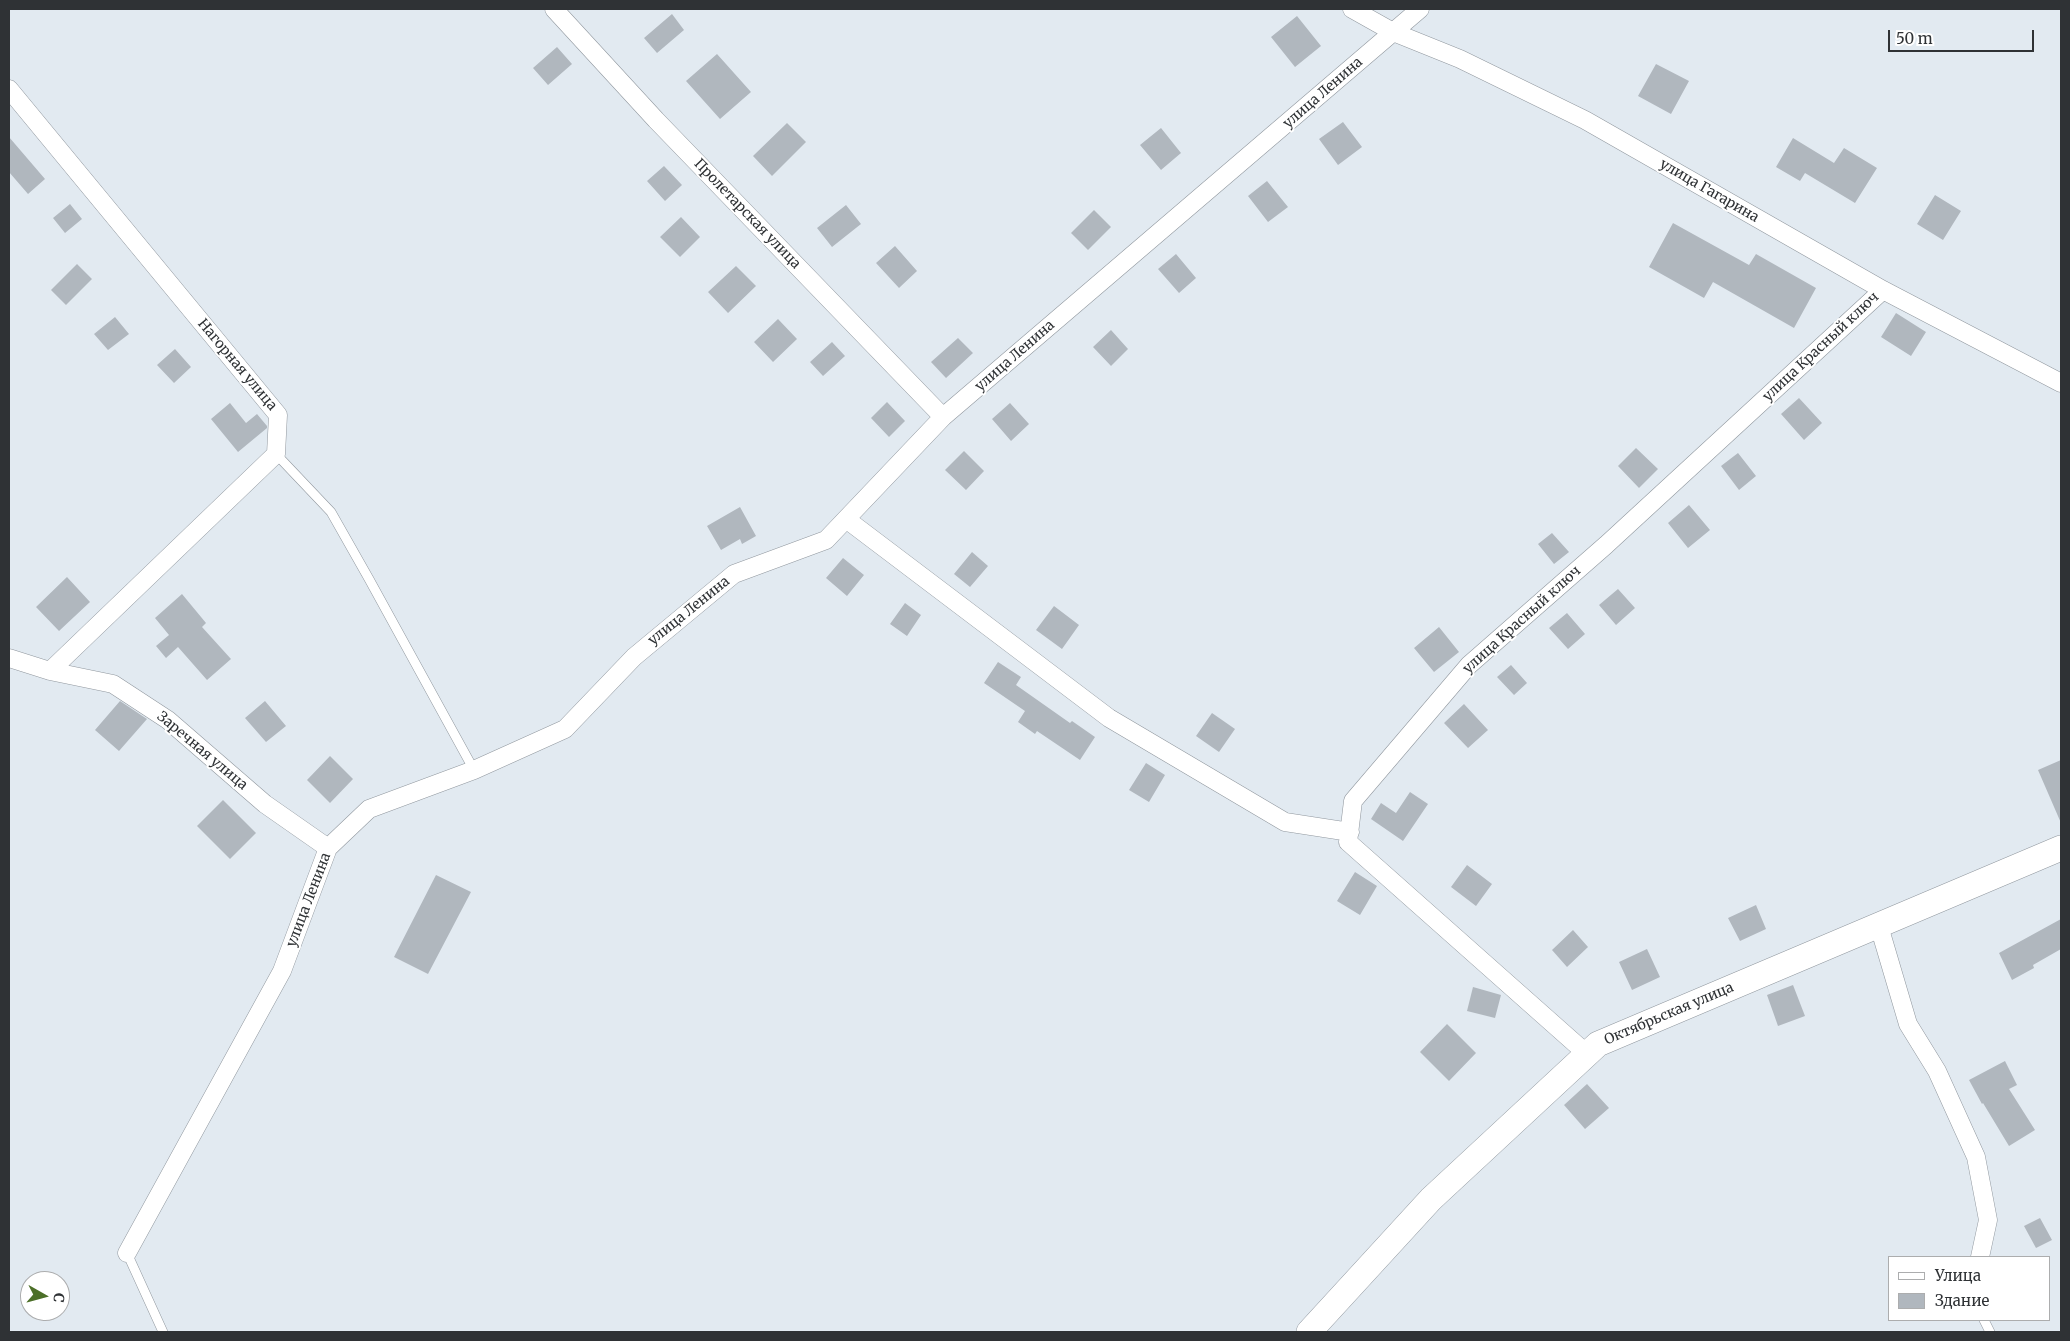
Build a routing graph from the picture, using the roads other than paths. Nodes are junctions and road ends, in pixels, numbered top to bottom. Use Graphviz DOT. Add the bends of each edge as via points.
graph roads {
  1 [pos="554,9"];
  2 [pos="1352,9"];
  3 [pos="1420,9"];
  4 [pos="1393,32"];
  5 [pos="9,89"];
  6 [pos="1883,290"];
  7 [pos="2061,383"];
  8 [pos="943,417"];
  9 [pos="276,454"];
  10 [pos="846,520"];
  11 [pos="9,658"];
  12 [pos="50,671"];
  13 [pos="474,770"];
  14 [pos="1350,832"];
  15 [pos="328,848"];
  16 [pos="2061,848"];
  17 [pos="1879,926"];
  18 [pos="1587,1054"];
  19 [pos="127,1253"];
  20 [pos="1980,1256"];
  21 [pos="163,1332"];
  22 [pos="1309,1332"];
  1 -- 8 [label="street, Пролетарская улица" via="656,120"];
  2 -- 4 [label="street, улица Гагарина"];
  3 -- 4 [label="street, улица Ленина"];
  4 -- 6 [label="street, улица Гагарина" via="1460,59 1585,120"];
  4 -- 8 [label="street, улица Ленина"];
  5 -- 9 [label="street, Нагорная улица" via="278,415"];
  6 -- 7 [label="street, улица Гагарина"];
  6 -- 14 [label="street, улица Красный ключ" via="1606,545 1469,665 1353,802"];
  8 -- 10 [label="street, улица Ленина"];
  9 -- 12 [label="street"];
  9 -- 13 [label="lane" via="331,512"];
  10 -- 13 [label="street, улица Ленина" via="826,540 734,574 634,657 565,729"];
  10 -- 14 [label="street" via="1109,718 1285,822"];
  11 -- 12 [label="street, Заречная улица"];
  12 -- 15 [label="street, Заречная улица" via="113,684 168,720 265,804"];
  13 -- 15 [label="street, улица Ленина" via="369,809"];
  14 -- 18 [label="street" via="1348,842"];
  15 -- 19 [label="street, улица Ленина" via="282,972"];
  16 -- 17 [label="street, Октябрьская улица"];
  17 -- 18 [label="street, Октябрьская улица" via="1598,1044"];
  17 -- 20 [label="street" via="1908,1024 1937,1071 1976,1157 1988,1220"];
  18 -- 22 [label="street, Октябрьская улица" via="1431,1199"];
  19 -- 21 [label="lane"];
}
